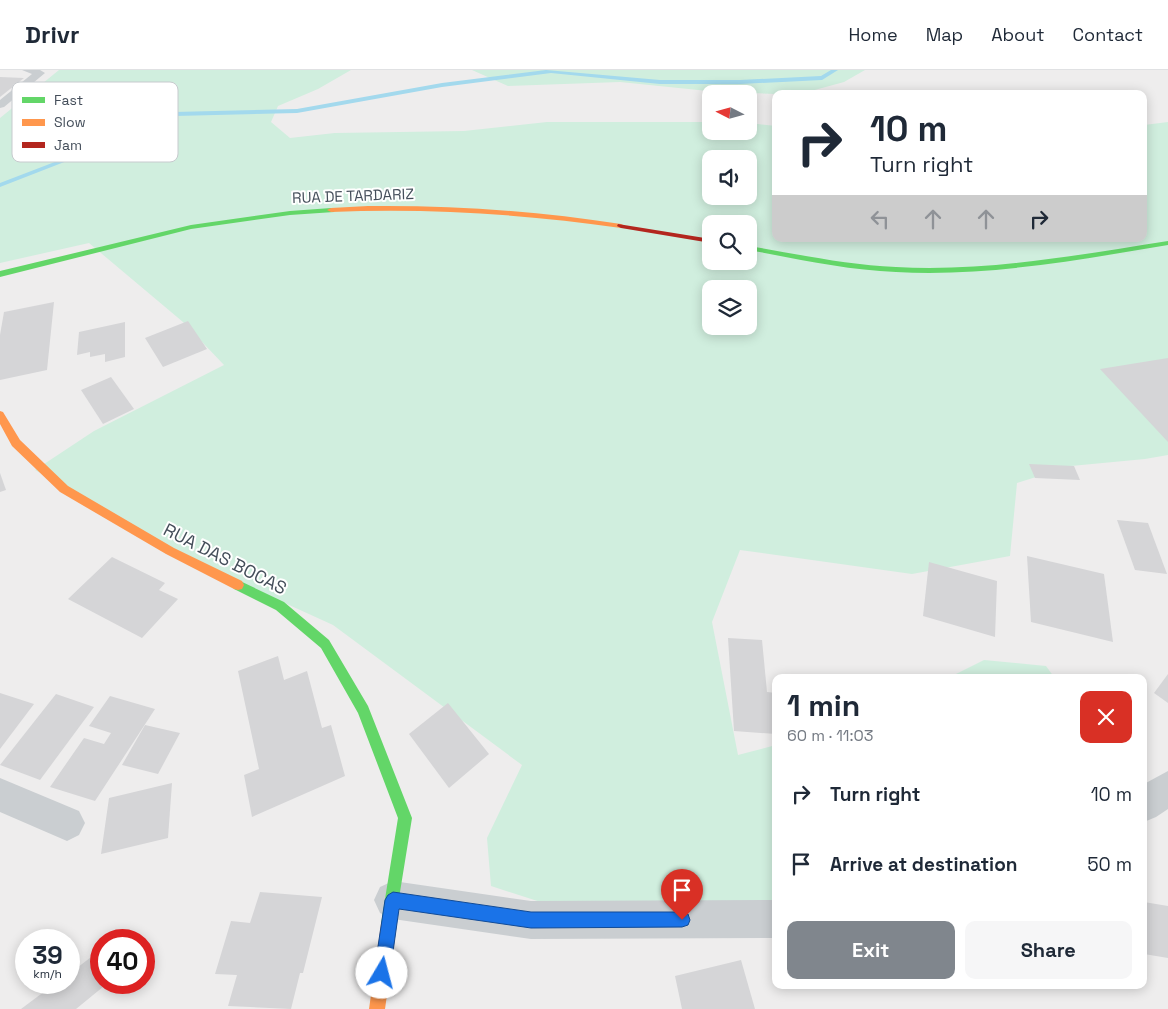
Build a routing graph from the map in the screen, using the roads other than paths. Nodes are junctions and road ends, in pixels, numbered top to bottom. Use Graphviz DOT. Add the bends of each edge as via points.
graph roads {
  1 [pos="27,70"];
  2 [pos="29,82"];
  3 [pos="12,95"];
  4 [pos="0,105"];
  5 [pos="702,240"];
  6 [pos="1168,243"];
  7 [pos="757,249"];
  8 [pos="0,274"];
  9 [pos="0,415"];
  10 [pos="1168,788"];
  11 [pos="0,796"];
  12 [pos="1147,802"];
  13 [pos="67,823"];
  14 [pos="393,900"];
  15 [pos="772,919"];
  16 [pos="377,1009"];
  1 -- 2 [label="lane" via="40,73"];
  3 -- 4 [label="lane"];
  5 -- 8 [label="main road, RUA DE TARDARIZ" via="558,216 461,208 383,207 290,213 191,227"];
  6 -- 7 [label="main road" via="983,270 913,271"];
  9 -- 14 [label="main road, RUA DAS BOCAS" via="16,443 64,489 170,551 280,606 325,644 363,710 405,818"];
  10 -- 12 [label="street"];
  11 -- 13 [label="street"];
  14 -- 15 [label="street" via="531,920"];
  14 -- 16 [label="main road, RUA DAS BOCAS"];
}
